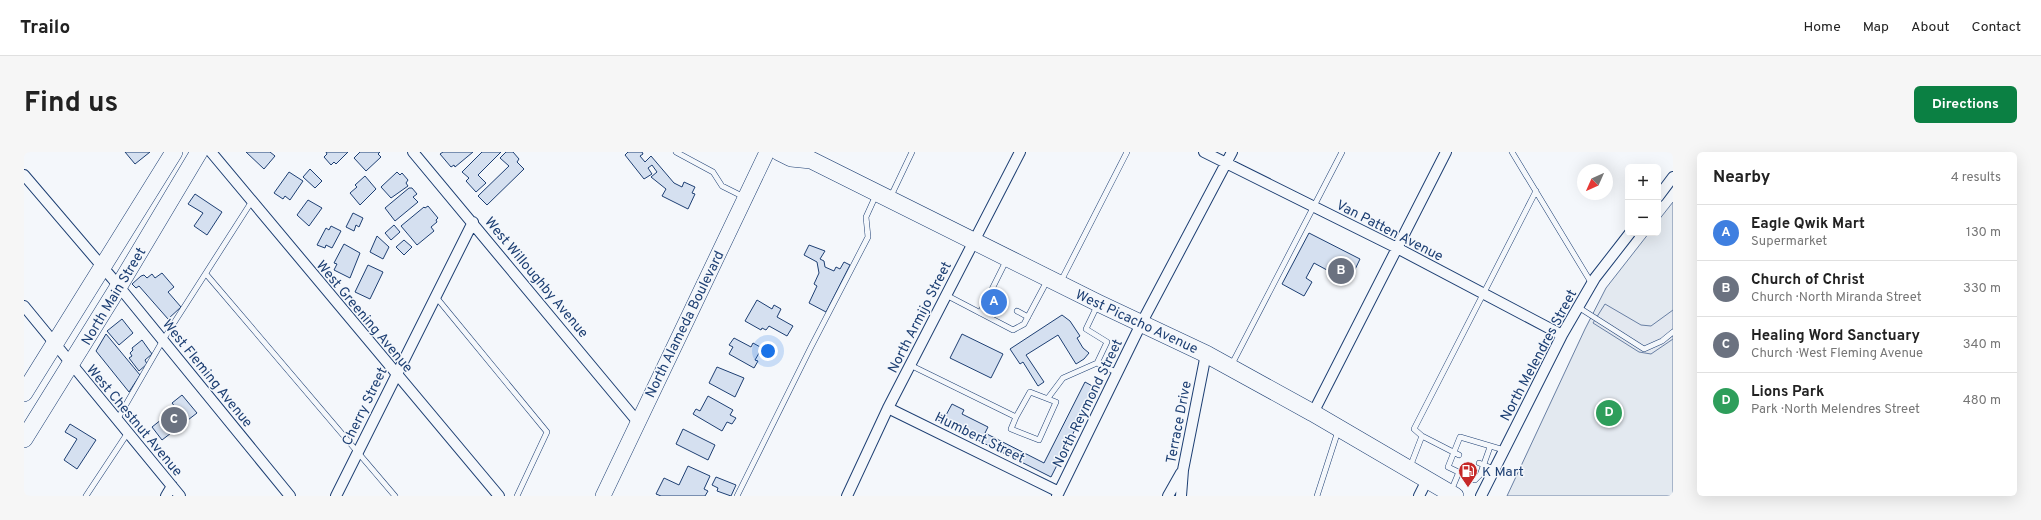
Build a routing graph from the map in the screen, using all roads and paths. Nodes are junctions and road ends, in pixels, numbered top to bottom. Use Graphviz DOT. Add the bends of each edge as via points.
graph roads {
  1 [pos="174,152"];
  2 [pos="199,152"];
  3 [pos="211,152"];
  4 [pos="414,152"];
  5 [pos="676,152"];
  6 [pos="767,152"];
  7 [pos="779,152"];
  8 [pos="912,152"];
  9 [pos="1020,152"];
  10 [pos="1127,152"];
  11 [pos="1204,152"];
  12 [pos="1232,152"];
  13 [pos="1342,152"];
  14 [pos="1446,152"];
  15 [pos="1512,152"];
  16 [pos="808,156"];
  17 [pos="1226,163"];
  18 [pos="24,175"];
  19 [pos="1673,177"];
  20 [pos="1536,191"];
  21 [pos="1661,192"];
  22 [pos="884,195"];
  23 [pos="745,197"];
  24 [pos="252,201"];
  25 [pos="1314,207"];
  26 [pos="473,222"];
  27 [pos="1628,236"];
  28 [pos="973,242"];
  29 [pos="1397,248"];
  30 [pos="1008,258"];
  31 [pos="103,268"];
  32 [pos="206,274"];
  33 [pos="1054,281"];
  34 [pos="1592,284"];
  35 [pos="120,286"];
  36 [pos="1483,293"];
  37 [pos="435,296"];
  38 [pos="946,296"];
  39 [pos="988,296"];
  40 [pos="999,302"];
  41 [pos="1098,303"];
  42 [pos="24,306"];
  43 [pos="1578,307"];
  44 [pos="1016,311"];
  45 [pos="980,313"];
  46 [pos="1028,317"];
  47 [pos="1141,324"];
  48 [pos="1673,332"];
  49 [pos="1562,335"];
  50 [pos="163,340"];
  51 [pos="56,343"];
  52 [pos="1206,354"];
  53 [pos="1097,363"];
  54 [pos="71,364"];
  55 [pos="910,365"];
  56 [pos="1230,367"];
  57 [pos="1118,373"];
  58 [pos="395,374"];
  59 [pos="24,393"];
  60 [pos="1048,398"];
  61 [pos="888,408"];
  62 [pos="1313,413"];
  63 [pos="1016,417"];
  64 [pos="116,421"];
  65 [pos="637,421"];
  66 [pos="1339,428"];
  67 [pos="127,434"];
  68 [pos="1422,436"];
  69 [pos="24,439"];
  70 [pos="1490,447"];
  71 [pos="1504,450"];
  72 [pos="358,451"];
  73 [pos="1453,453"];
  74 [pos="1459,455"];
  75 [pos="1481,464"];
  76 [pos="1409,469"];
  77 [pos="1494,469"];
  78 [pos="1183,470"];
  79 [pos="1459,472"];
  80 [pos="1427,480"];
  81 [pos="172,486"];
  82 [pos="1058,494"];
  83 [pos="1452,494"];
  84 [pos="86,496"];
  85 [pos="166,496"];
  86 [pos="180,496"];
  87 [pos="290,496"];
  88 [pos="336,496"];
  89 [pos="395,496"];
  90 [pos="499,496"];
  91 [pos="517,496"];
  92 [pos="603,496"];
  93 [pos="737,496"];
  94 [pos="847,496"];
  95 [pos="1168,496"];
  96 [pos="1181,496"];
  97 [pos="1317,496"];
  98 [pos="1419,496"];
  99 [pos="1481,496"];
  1 -- 31 [label="main road, North Main Street"];
  2 -- 35 [label="main road, North Main Street"];
  3 -- 24 [label="street, West Greening Avenue"];
  4 -- 26 [label="street, West Willoughby Avenue"];
  5 -- 23 [label="lane" via="713,172 722,186"];
  6 -- 23 [label="street, North Alameda Boulevard"];
  7 -- 16 [label="main road, West Picacho Avenue" via="791,158"];
  8 -- 22 [label="lane"];
  9 -- 28 [label="street, North Armijo Street"];
  10 -- 33 [label="lane"];
  11 -- 17 [label="street, Van Patten Avenue"];
  12 -- 17 [label="street, North Reymond Street"];
  13 -- 25 [label="lane"];
  14 -- 29 [label="street"];
  15 -- 20 [label="lane"];
  16 -- 22 [label="main road, West Picacho Avenue"];
  17 -- 25 [label="street, Van Patten Avenue"];
  17 -- 47 [label="street, North Reymond Street"];
  18 -- 31 [label="street, West Fleming Avenue"];
  19 -- 21 [label="street"];
  20 -- 34 [label="lane"];
  20 -- 36 [label="lane"];
  22 -- 28 [label="main road, West Picacho Avenue"];
  22 -- 93 [label="lane" via="866,217 868,238"];
  23 -- 65 [label="street, North Alameda Boulevard"];
  24 -- 32 [label="lane"];
  24 -- 58 [label="street, West Greening Avenue"];
  25 -- 29 [label="street, Van Patten Avenue"];
  25 -- 56 [label="lane"];
  26 -- 37 [label="street, Cherry Street"];
  26 -- 65 [label="street, West Willoughby Avenue"];
  27 -- 34 [label="street, North Melendres Street"];
  28 -- 30 [label="main road, West Picacho Avenue"];
  28 -- 38 [label="street, North Armijo Street"];
  29 -- 36 [label="street, Van Patten Avenue"];
  29 -- 62 [label="street"];
  30 -- 33 [label="main road, West Picacho Avenue"];
  30 -- 39 [label="lane"];
  31 -- 35 [label="street, West Fleming Avenue"];
  31 -- 51 [label="main road, North Main Street"];
  32 -- 50 [label="lane"];
  32 -- 72 [label="lane"];
  33 -- 41 [label="main road, West Picacho Avenue"];
  33 -- 46 [label="lane"];
  34 -- 43 [label="street, North Melendres Street"];
  35 -- 50 [label="street, West Fleming Avenue"];
  35 -- 54 [label="main road, North Main Street"];
  36 -- 49 [label="street, Van Patten Avenue"];
  36 -- 68 [label="lane" via="1414,429"];
  37 -- 58 [label="street, Cherry Street"];
  37 -- 91 [label="lane" via="547,432"];
  38 -- 45 [label="lane"];
  38 -- 55 [label="street, North Armijo Street"];
  39 -- 40 [label="lane"];
  39 -- 45 [label="lane"];
  41 -- 47 [label="main road, West Picacho Avenue"];
  41 -- 53 [label="lane" via="1086,329 1107,342"];
  42 -- 51 [label="street, West Chestnut Avenue"];
  43 -- 48 [label="lane" via="1644,349 1662,341"];
  43 -- 49 [label="street, North Melendres Street"];
  44 -- 46 [label="lane"];
  45 -- 46 [label="lane" via="1013,330 1024,324"];
  47 -- 52 [label="main road, West Picacho Avenue"];
  47 -- 57 [label="street, North Reymond Street"];
  49 -- 71 [label="street, North Melendres Street"];
  50 -- 64 [label="lane"];
  50 -- 87 [label="street, West Fleming Avenue"];
  51 -- 54 [label="street, West Chestnut Avenue"];
  51 -- 59 [label="main road, North Main Street"];
  52 -- 56 [label="main road, West Picacho Avenue"];
  52 -- 78 [label="street, Terrace Drive"];
  53 -- 57 [label="lane"];
  53 -- 60 [label="lane" via="1063,378"];
  54 -- 64 [label="street, West Chestnut Avenue"];
  54 -- 69 [label="main road, North Main Street"];
  55 -- 61 [label="street, North Armijo Street"];
  55 -- 63 [label="lane"];
  56 -- 62 [label="main road, West Picacho Avenue"];
  57 -- 82 [label="street, North Reymond Street"];
  58 -- 72 [label="street, Cherry Street"];
  58 -- 90 [label="street, West Greening Avenue"];
  60 -- 63 [label="lane" via="1030,392"];
  60 -- 63 [label="lane" via="1056,402 1039,440 1011,429"];
  61 -- 82 [label="street, Humbert Street"];
  61 -- 94 [label="street, North Armijo Street"];
  62 -- 66 [label="main road, West Picacho Avenue"];
  64 -- 67 [label="street, West Chestnut Avenue"];
  65 -- 92 [label="street, North Alameda Boulevard"];
  66 -- 76 [label="main road, West Picacho Avenue"];
  66 -- 97 [label="lane"];
  67 -- 81 [label="street, West Chestnut Avenue"];
  67 -- 84 [label="lane"];
  68 -- 73 [label="lane"];
  68 -- 76 [label="lane"];
  70 -- 71 [label="lane"];
  70 -- 73 [label="lane" via="1460,437"];
  70 -- 75 [label="lane"];
  71 -- 77 [label="street, North Melendres Street"];
  72 -- 88 [label="street, Cherry Street"];
  72 -- 89 [label="lane"];
  73 -- 74 [label="lane"];
  73 -- 79 [label="lane" via="1448,466"];
  75 -- 77 [label="lane"];
  75 -- 79 [label="lane" via="1480,475 1475,480"];
  76 -- 80 [label="main road, West Picacho Avenue"];
  77 -- 99 [label="street, North Melendres Street"];
  78 -- 95 [label="street"];
  78 -- 96 [label="street, Terrace Drive"];
  79 -- 83 [label="lane"];
  80 -- 83 [label="main road, West Picacho Avenue"];
  80 -- 98 [label="street"];
  81 -- 85 [label="street"];
  81 -- 86 [label="street, West Chestnut Avenue"];
}
